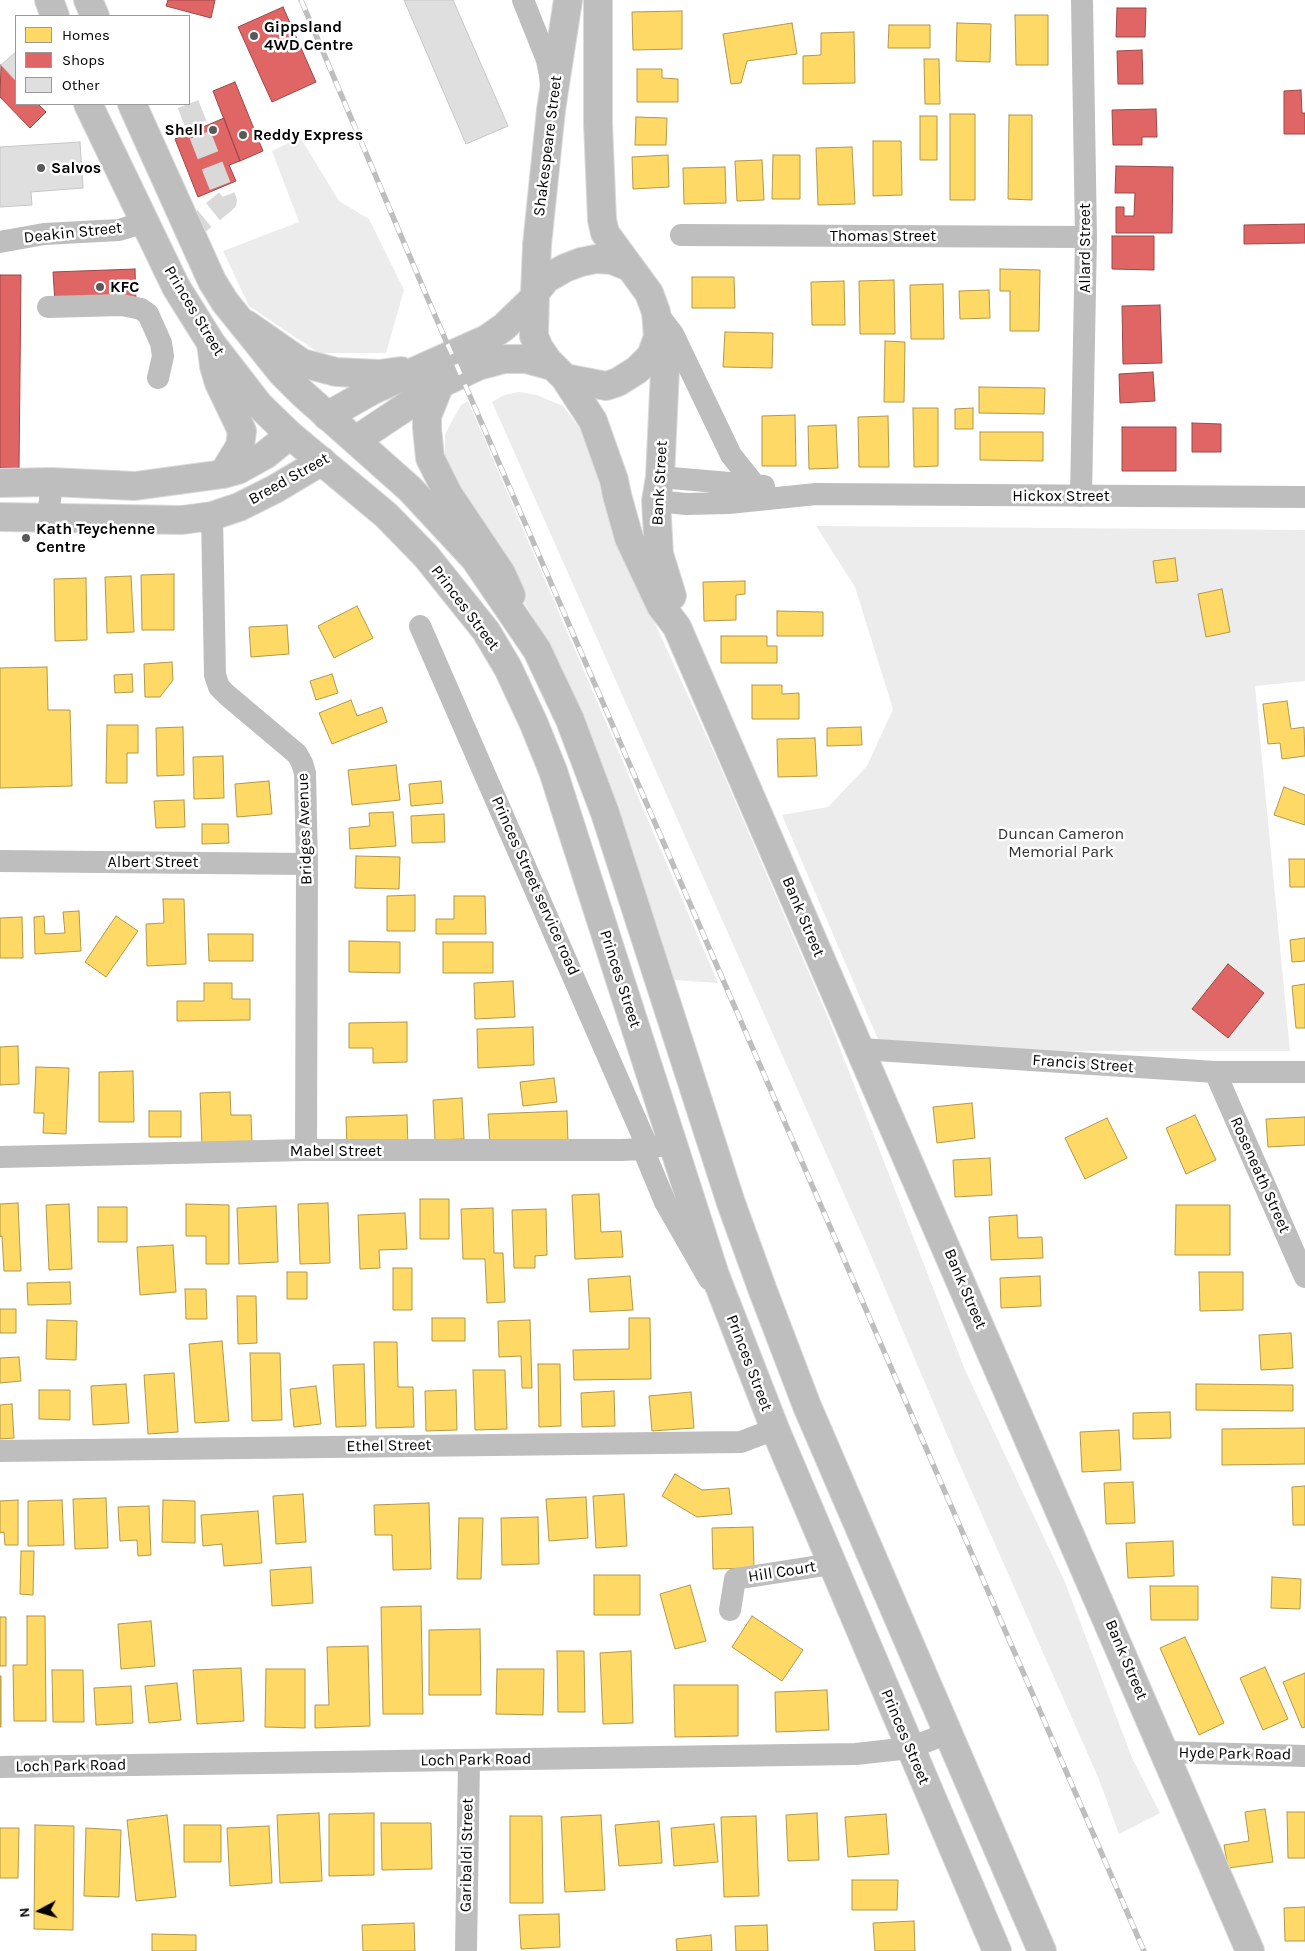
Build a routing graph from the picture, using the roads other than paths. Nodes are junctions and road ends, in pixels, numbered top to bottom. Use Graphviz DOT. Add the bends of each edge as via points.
graph roads {
  1 [pos="49,0"];
  2 [pos="88,0"];
  3 [pos="523,0"];
  4 [pos="568,0"];
  5 [pos="598,0"];
  6 [pos="1082,0"];
  7 [pos="55,15"];
  8 [pos="95,15"];
  9 [pos="88,105"];
  10 [pos="120,105"];
  11 [pos="132,105"];
  12 [pos="551,110"];
  13 [pos="145,222"];
  14 [pos="681,235"];
  15 [pos="1086,237"];
  16 [pos="0,242"];
  17 [pos="629,267"];
  18 [pos="534,295"];
  19 [pos="48,307"];
  20 [pos="241,320"];
  21 [pos="657,324"];
  22 [pos="211,343"];
  23 [pos="418,370"];
  24 [pos="558,372"];
  25 [pos="158,378"];
  26 [pos="440,384"];
  27 [pos="327,416"];
  28 [pos="290,435"];
  29 [pos="356,440"];
  30 [pos="322,461"];
  31 [pos="223,474"];
  32 [pos="52,482"];
  33 [pos="0,483"];
  34 [pos="658,489"];
  35 [pos="752,493"];
  36 [pos="617,496"];
  37 [pos="1081,496"];
  38 [pos="1305,497"];
  39 [pos="212,516"];
  40 [pos="0,517"];
  41 [pos="48,517"];
  42 [pos="420,626"];
  43 [pos="676,627"];
  44 [pos="537,650"];
  45 [pos="0,861"];
  46 [pos="307,864"];
  47 [pos="861,1049"];
  48 [pos="1215,1072"];
  49 [pos="1305,1072"];
  50 [pos="708,1135"];
  51 [pos="654,1147"];
  52 [pos="306,1150"];
  53 [pos="0,1157"];
  54 [pos="1305,1277"];
  55 [pos="775,1429"];
  56 [pos="0,1451"];
  57 [pos="832,1564"];
  58 [pos="730,1610"];
  59 [pos="948,1733"];
  60 [pos="910,1748"];
  61 [pos="1166,1752"];
  62 [pos="1305,1756"];
  63 [pos="469,1760"];
  64 [pos="0,1767"];
  65 [pos="466,1951"];
  66 [pos="996,1951"];
  67 [pos="1042,1951"];
  68 [pos="1250,1951"];
  1 -- 7 [label="main road"];
  2 -- 8 [label="main road"];
  3 -- 12 [label="street" via="547,60"];
  4 -- 12 [label="main road, Shakespeare Street"];
  5 -- 17 [label="main road" via="602,220 605,233"];
  6 -- 15 [label="street, Allard Street"];
  9 -- 13 [label="main road, Princes Street"];
  10 -- 13 [label="main road" via="157,190 158,210"];
  11 -- 20 [label="main road, Princes Street" via="212,281"];
  12 -- 18 [label="main road, Shakespeare Street"];
  13 -- 16 [label="street, Deakin Street" via="119,230 44,234"];
  13 -- 22 [label="main road, Princes Street" via="176,287"];
  14 -- 15 [label="street, Thomas Street"];
  15 -- 37 [label="street, Allard Street"];
  17 -- 18 [label="main road" via="612,260 581,262 546,279"];
  17 -- 21 [label="main road" via="648,293"];
  18 -- 23 [label="main road, Breed Street" via="504,327 487,339"];
  18 -- 24 [label="main road" via="534,336"];
  19 -- 25 [label="street" via="122,305 141,309 148,314 161,344 163,356"];
  20 -- 23 [label="main road" via="302,363 336,372 379,374"];
  20 -- 27 [label="main road, Princes Street" via="282,373"];
  21 -- 24 [label="main road" via="651,356 618,382 606,386"];
  21 -- 34 [label="main road, Bank Street" via="665,370"];
  21 -- 35 [label="street" via="673,334"];
  22 -- 28 [label="main road, Princes Street" via="259,406"];
  22 -- 31 [label="main road" via="219,383 242,431 240,446"];
  23 -- 27 [label="main road, Breed Street"];
  24 -- 26 [label="main road, Breed Street" via="526,359 504,358"];
  24 -- 36 [label="main road, Bank Street" via="593,421"];
  26 -- 29 [label="main road, Breed Street"];
  26 -- 44 [label="main road" via="427,416 430,458 448,494 501,573"];
  27 -- 28 [label="main road, Breed Street"];
  27 -- 29 [label="main road, Princes Street"];
  28 -- 30 [label="main road, Princes Street"];
  28 -- 31 [label="main road, Breed Street" via="264,455 238,470"];
  29 -- 30 [label="main road, Breed Street"];
  29 -- 44 [label="main road, Princes Street" via="410,489 475,559"];
  30 -- 39 [label="main road, Breed Street" via="275,489"];
  30 -- 51 [label="main road, Princes Street" via="386,515 426,556 486,631 508,668 553,771"];
  31 -- 32 [label="main road, Breed Street" via="135,486"];
  32 -- 33 [label="main road, Breed Street"];
  32 -- 41 [label="street"];
  34 -- 35 [label="street, Hickox Street" via="686,504"];
  34 -- 36 [label="main road, Hickox Street"];
  34 -- 43 [label="main road, Bank Street" via="659,554 672,598"];
  35 -- 37 [label="street, Hickox Street"];
  36 -- 43 [label="main road, Bank Street" via="629,538 661,606"];
  37 -- 38 [label="street, Hickox Street"];
  39 -- 41 [label="main road, Breed Street" via="182,520"];
  39 -- 46 [label="street, Bridges Avenue" via="215,676 227,696 289,746 302,763 306,788"];
  40 -- 41 [label="main road, Breed Street"];
  42 -- 51 [label="street, Princes Street service road"];
  43 -- 47 [label="main road, Bank Street"];
  44 -- 50 [label="main road, Princes Street" via="570,720 605,813"];
  45 -- 46 [label="street, Albert Street"];
  46 -- 52 [label="street, Bridges Avenue"];
  47 -- 48 [label="street, Francis Street"];
  47 -- 61 [label="main road, Bank Street"];
  48 -- 49 [label="street, Francis Street"];
  48 -- 54 [label="street, Roseneath Street"];
  50 -- 51 [label="main road"];
  50 -- 59 [label="main road, Princes Street" via="807,1406"];
  51 -- 52 [label="street, Mabel Street"];
  51 -- 55 [label="main road, Princes Street" via="715,1275"];
  52 -- 53 [label="street, Mabel Street"];
  55 -- 56 [label="street, Ethel Street" via="742,1442"];
  55 -- 57 [label="main road, Princes Street"];
  57 -- 58 [label="street, Hill Court" via="735,1579"];
  57 -- 60 [label="main road, Princes Street"];
  59 -- 60 [label="street, Loch Park Road"];
  59 -- 67 [label="main road, Princes Street"];
  60 -- 63 [label="street, Loch Park Road" via="856,1754"];
  60 -- 66 [label="main road, Princes Street"];
  61 -- 62 [label="street, Hyde Park Road"];
  61 -- 68 [label="main road, Bank Street"];
  63 -- 64 [label="street, Loch Park Road"];
  63 -- 65 [label="street, Garibaldi Street"];
}
